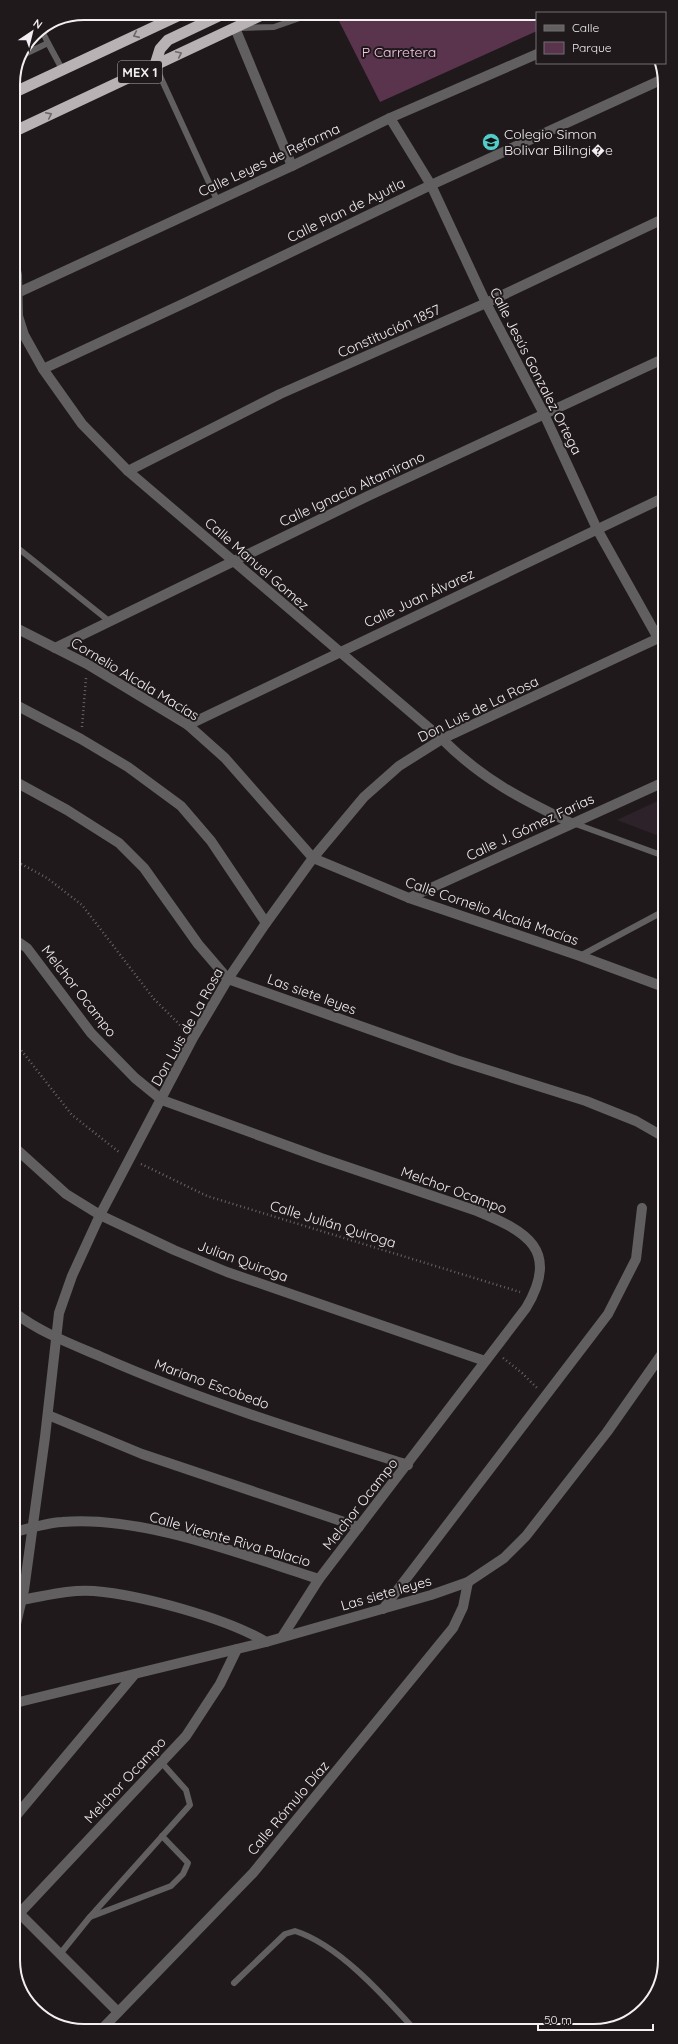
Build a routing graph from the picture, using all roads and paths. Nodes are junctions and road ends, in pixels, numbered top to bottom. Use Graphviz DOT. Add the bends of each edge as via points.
graph roads {
  1 [pos="169,20"];
  2 [pos="210,20"];
  3 [pos="252,20"];
  4 [pos="294,20"];
  5 [pos="235,28"];
  6 [pos="52,50"];
  7 [pos="536,54"];
  8 [pos="155,65"];
  9 [pos="62,69"];
  10 [pos="658,81"];
  11 [pos="20,89"];
  12 [pos="390,118"];
  13 [pos="20,129"];
  14 [pos="292,166"];
  15 [pos="431,185"];
  16 [pos="217,200"];
  17 [pos="658,221"];
  18 [pos="20,292"];
  19 [pos="486,303"];
  20 [pos="20,322"];
  21 [pos="658,361"];
  22 [pos="43,368"];
  23 [pos="544,414"];
  24 [pos="128,471"];
  25 [pos="658,500"];
  26 [pos="597,529"];
  27 [pos="20,550"];
  28 [pos="233,561"];
  29 [pos="109,621"];
  30 [pos="20,630"];
  31 [pos="658,632"];
  32 [pos="658,638"];
  33 [pos="55,648"];
  34 [pos="338,652"];
  35 [pos="87,664"];
  36 [pos="20,707"];
  37 [pos="188,725"];
  38 [pos="442,739"];
  39 [pos="81,740"];
  40 [pos="20,784"];
  41 [pos="658,785"];
  42 [pos="571,823"];
  43 [pos="658,854"];
  44 [pos="313,858"];
  45 [pos="20,863"];
  46 [pos="409,898"];
  47 [pos="658,914"];
  48 [pos="266,922"];
  49 [pos="20,943"];
  50 [pos="580,956"];
  51 [pos="228,979"];
  52 [pos="658,984"];
  53 [pos="193,1038"];
  54 [pos="20,1049"];
  55 [pos="162,1100"];
  56 [pos="658,1134"];
  57 [pos="20,1152"];
  58 [pos="130,1160"];
  59 [pos="642,1208"];
  60 [pos="100,1214"];
  61 [pos="533,1297"];
  62 [pos="20,1316"];
  63 [pos="56,1337"];
  64 [pos="493,1351"];
  65 [pos="658,1360"];
  66 [pos="485,1361"];
  67 [pos="547,1397"];
  68 [pos="48,1415"];
  69 [pos="408,1466"];
  70 [pos="32,1527"];
  71 [pos="359,1527"];
  72 [pos="20,1531"];
  73 [pos="319,1579"];
  74 [pos="468,1582"];
  75 [pos="22,1600"];
  76 [pos="20,1608"];
  77 [pos="383,1609"];
  78 [pos="282,1637"];
  79 [pos="266,1642"];
  80 [pos="237,1649"];
  81 [pos="134,1674"];
  82 [pos="20,1702"];
  83 [pos="161,1762"];
  84 [pos="20,1811"];
  85 [pos="162,1836"];
  86 [pos="20,1911"];
  87 [pos="20,1917"];
  88 [pos="89,1918"];
  89 [pos="60,1954"];
  90 [pos="234,1983"];
  91 [pos="118,2012"];
  92 [pos="107,2024"];
  93 [pos="409,2024"];
  1 -- 9 [label="highway, MEX 1, one-way"];
  2 -- 8 [label="highway" via="168,40 160,49"];
  3 -- 5 [label="highway, MEX 1"];
  4 -- 5 [label="lane" via="274,27"];
  8 -- 5 [label="highway, MEX 1, one-way"];
  5 -- 14 [label="street"];
  6 -- 9 [label="lane"];
  7 -- 12 [label="street, Calle Leyes de Reforma"];
  13 -- 8 [label="highway, MEX 1, one-way"];
  8 -- 16 [label="lane"];
  9 -- 11 [label="highway, MEX 1"];
  10 -- 15 [label="street, Calle Plan de Ayutla"];
  12 -- 14 [label="street, Calle Leyes de Reforma"];
  12 -- 15 [label="street, Calle Jesús Gonzalez Ortega"];
  14 -- 16 [label="street, Calle Leyes de Reforma"];
  15 -- 19 [label="street, Calle Jesús Gonzalez Ortega"];
  15 -- 22 [label="street, Calle Plan de Ayutla"];
  16 -- 18 [label="street, Calle Leyes de Reforma"];
  17 -- 19 [label="street, Constitución 1857"];
  19 -- 23 [label="street, Calle Jesús Gonzalez Ortega"];
  19 -- 24 [label="street, Constitución 1857" via="280,394"];
  20 -- 22 [label="street, Calle Manuel Gomez" via="24,335"];
  21 -- 23 [label="street, Calle Ignacio Altamirano"];
  22 -- 24 [label="street, Calle Manuel Gomez" via="82,424"];
  23 -- 26 [label="street, Calle Jesús Gonzalez Ortega"];
  23 -- 28 [label="street, Calle Ignacio Altamirano"];
  24 -- 28 [label="street, Calle Manuel Gomez"];
  25 -- 26 [label="street, Calle Juan Álvarez"];
  26 -- 31 [label="street, Calle Jesús Gonzalez Ortega"];
  26 -- 34 [label="street, Calle Juan Álvarez"];
  27 -- 29 [label="lane"];
  28 -- 29 [label="street, Calle Ignacio Altamirano"];
  28 -- 34 [label="street, Calle Manuel Gomez"];
  29 -- 33 [label="street, Calle Ignacio Altamirano"];
  30 -- 33 [label="street, Cornelio Alcala Macías"];
  32 -- 38 [label="street, Don Luis de La Rosa"];
  33 -- 35 [label="street, Cornelio Alcala Macías"];
  34 -- 37 [label="street, Calle Juan Álvarez"];
  34 -- 38 [label="street, Calle Manuel Gomez"];
  35 -- 37 [label="street, Cornelio Alcala Macías"];
  35 -- 39 [label="path"];
  36 -- 39 [label="street"];
  37 -- 44 [label="street, Cornelio Alcala Macías" via="225,758"];
  38 -- 42 [label="street, Calle Manuel Gomez" via="466,762 491,780 525,801"];
  38 -- 44 [label="street, Don Luis de La Rosa" via="399,766 364,797"];
  39 -- 48 [label="street" via="128,767 181,806 211,841"];
  40 -- 51 [label="street, Las siete leyes" via="120,843 144,868 198,944"];
  41 -- 42 [label="street, Calle J. Gómez Farias"];
  42 -- 43 [label="lane"];
  42 -- 46 [label="street, Calle J. Gómez Farias"];
  44 -- 46 [label="street, Calle Cornelio Alcalá Macías"];
  44 -- 48 [label="street, Don Luis de La Rosa"];
  45 -- 53 [label="path" via="47,878 82,905 154,999"];
  46 -- 50 [label="street, Calle Cornelio Alcalá Macías"];
  47 -- 50 [label="lane"];
  48 -- 51 [label="street, Don Luis de La Rosa"];
  49 -- 55 [label="street, Melchor Ocampo" via="27,948 91,1033 135,1078"];
  50 -- 52 [label="street, Calle Cornelio Alcalá Macías"];
  51 -- 53 [label="street, Don Luis de La Rosa"];
  51 -- 56 [label="street, Las siete leyes" via="456,1060 586,1101 636,1121"];
  53 -- 55 [label="street, Don Luis de La Rosa"];
  54 -- 58 [label="path, Calle Julián Quiroga" via="72,1115"];
  55 -- 58 [label="street, Don Luis de La Rosa"];
  55 -- 61 [label="street, Melchor Ocampo" via="502,1221 523,1233 536,1251 540,1261 540,1273"];
  57 -- 60 [label="street, Julian Quiroga" via="66,1194"];
  58 -- 60 [label="street, Don Luis de La Rosa"];
  58 -- 61 [label="path, Calle Julián Quiroga" via="207,1196"];
  59 -- 67 [label="street" via="636,1259 608,1314"];
  60 -- 63 [label="street, Don Luis de La Rosa" via="59,1313"];
  60 -- 66 [label="street, Julian Quiroga" via="174,1250 227,1272"];
  61 -- 64 [label="street, Melchor Ocampo"];
  62 -- 63 [label="street, Mariano Escobedo"];
  63 -- 68 [label="street, Don Luis de La Rosa"];
  63 -- 69 [label="street, Mariano Escobedo" via="195,1394"];
  64 -- 66 [label="street, Melchor Ocampo"];
  64 -- 67 [label="path" via="522,1372"];
  65 -- 74 [label="street, Las siete leyes" via="607,1432 526,1536 504,1558"];
  66 -- 69 [label="street, Melchor Ocampo"];
  67 -- 77 [label="street"];
  68 -- 70 [label="street, Don Luis de La Rosa"];
  68 -- 71 [label="street" via="142,1454"];
  69 -- 71 [label="street, Melchor Ocampo"];
  70 -- 72 [label="street, Calle Vicente Riva Palacio"];
  70 -- 73 [label="street, Calle Vicente Riva Palacio" via="61,1522 96,1521 143,1528 200,1542"];
  70 -- 75 [label="street, Don Luis de La Rosa"];
  71 -- 73 [label="street, Melchor Ocampo"];
  73 -- 78 [label="street, Melchor Ocampo"];
  74 -- 77 [label="street, Las siete leyes"];
  74 -- 91 [label="street, Calle Rómulo Díaz" via="463,1606 453,1628 424,1664 253,1873"];
  75 -- 76 [label="street, Don Luis de La Rosa"];
  75 -- 79 [label="street" via="68,1592 93,1591 165,1605 249,1632"];
  77 -- 78 [label="street, Las siete leyes"];
  78 -- 79 [label="street, Las siete leyes"];
  79 -- 80 [label="street, Las siete leyes"];
  80 -- 81 [label="street, Las siete leyes"];
  80 -- 83 [label="street, Melchor Ocampo" via="220,1684 186,1736"];
  81 -- 82 [label="street, Las siete leyes"];
  81 -- 84 [label="street"];
  83 -- 85 [label="lane" via="186,1790 190,1806"];
  83 -- 86 [label="street, Melchor Ocampo"];
  85 -- 88 [label="lane"];
  85 -- 88 [label="lane" via="188,1863 183,1874 171,1886"];
  87 -- 89 [label="street"];
  88 -- 89 [label="lane"];
  89 -- 91 [label="street"];
  90 -- 93 [label="lane" via="285,1934 294,1931 325,1946 374,1985"];
  91 -- 92 [label="street, Calle Rómulo Díaz"];
}
